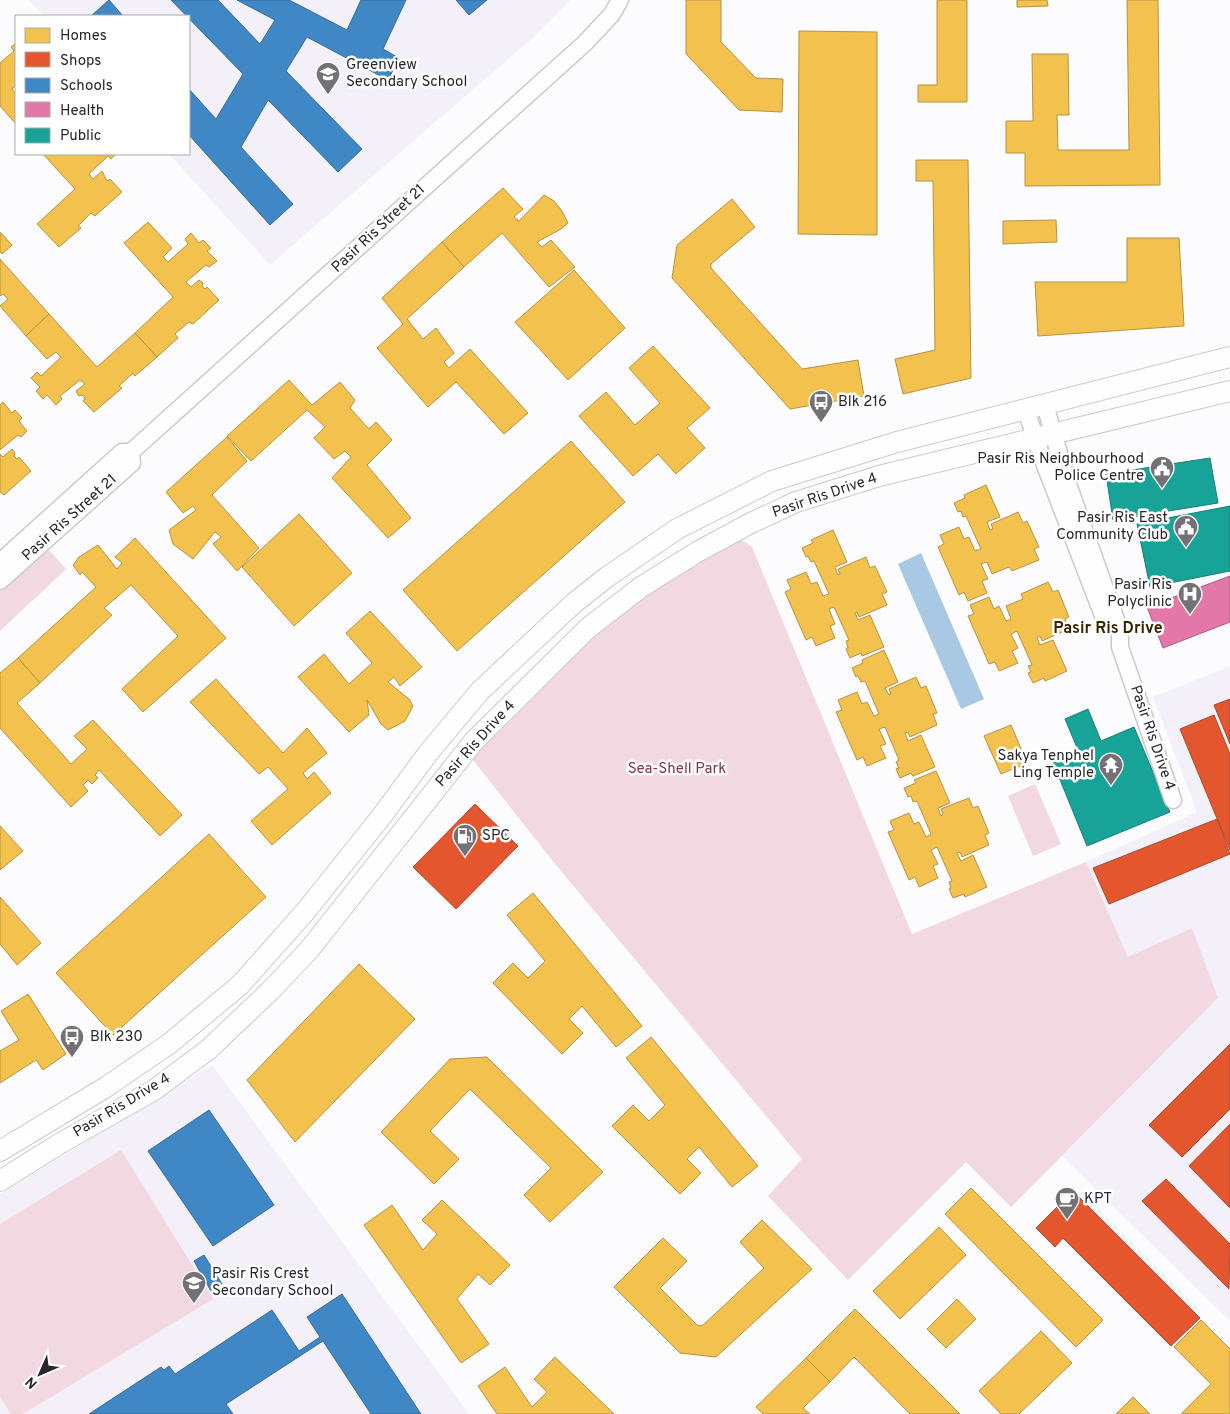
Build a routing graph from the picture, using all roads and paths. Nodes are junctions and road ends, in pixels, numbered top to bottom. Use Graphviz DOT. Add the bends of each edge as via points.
graph roads {
  1 [pos="620,0"];
  2 [pos="1230,357"];
  3 [pos="1230,391"];
  4 [pos="1035,407"];
  5 [pos="1044,436"];
  6 [pos="132,452"];
  7 [pos="0,562"];
  8 [pos="0,581"];
  9 [pos="1173,800"];
  10 [pos="0,1151"];
  11 [pos="0,1181"];
  1 -- 6 [label="street, Pasir Ris Street 21" via="612,14 578,49"];
  2 -- 4 [label="street, Pasir Ris Drive 4"];
  3 -- 5 [label="street, Pasir Ris Drive 4"];
  4 -- 5 [label="street, Pasir Ris Drive 4"];
  4 -- 10 [label="street, Pasir Ris Drive 4" via="897,442 772,481 677,529 607,577 574,603 480,691 310,905 240,985 169,1044"];
  5 -- 9 [label="street, Pasir Ris Drive 4" via="1068,484 1120,631 1120,647"];
  5 -- 11 [label="street, Pasir Ris Drive 4" via="879,476 796,502 705,548 641,586 588,628 474,741 309,950 209,1050 154,1090"];
  6 -- 7 [label="street, Pasir Ris Street 21" via="122,452"];
  6 -- 8 [label="street, Pasir Ris Street 21" via="132,462"];
}
